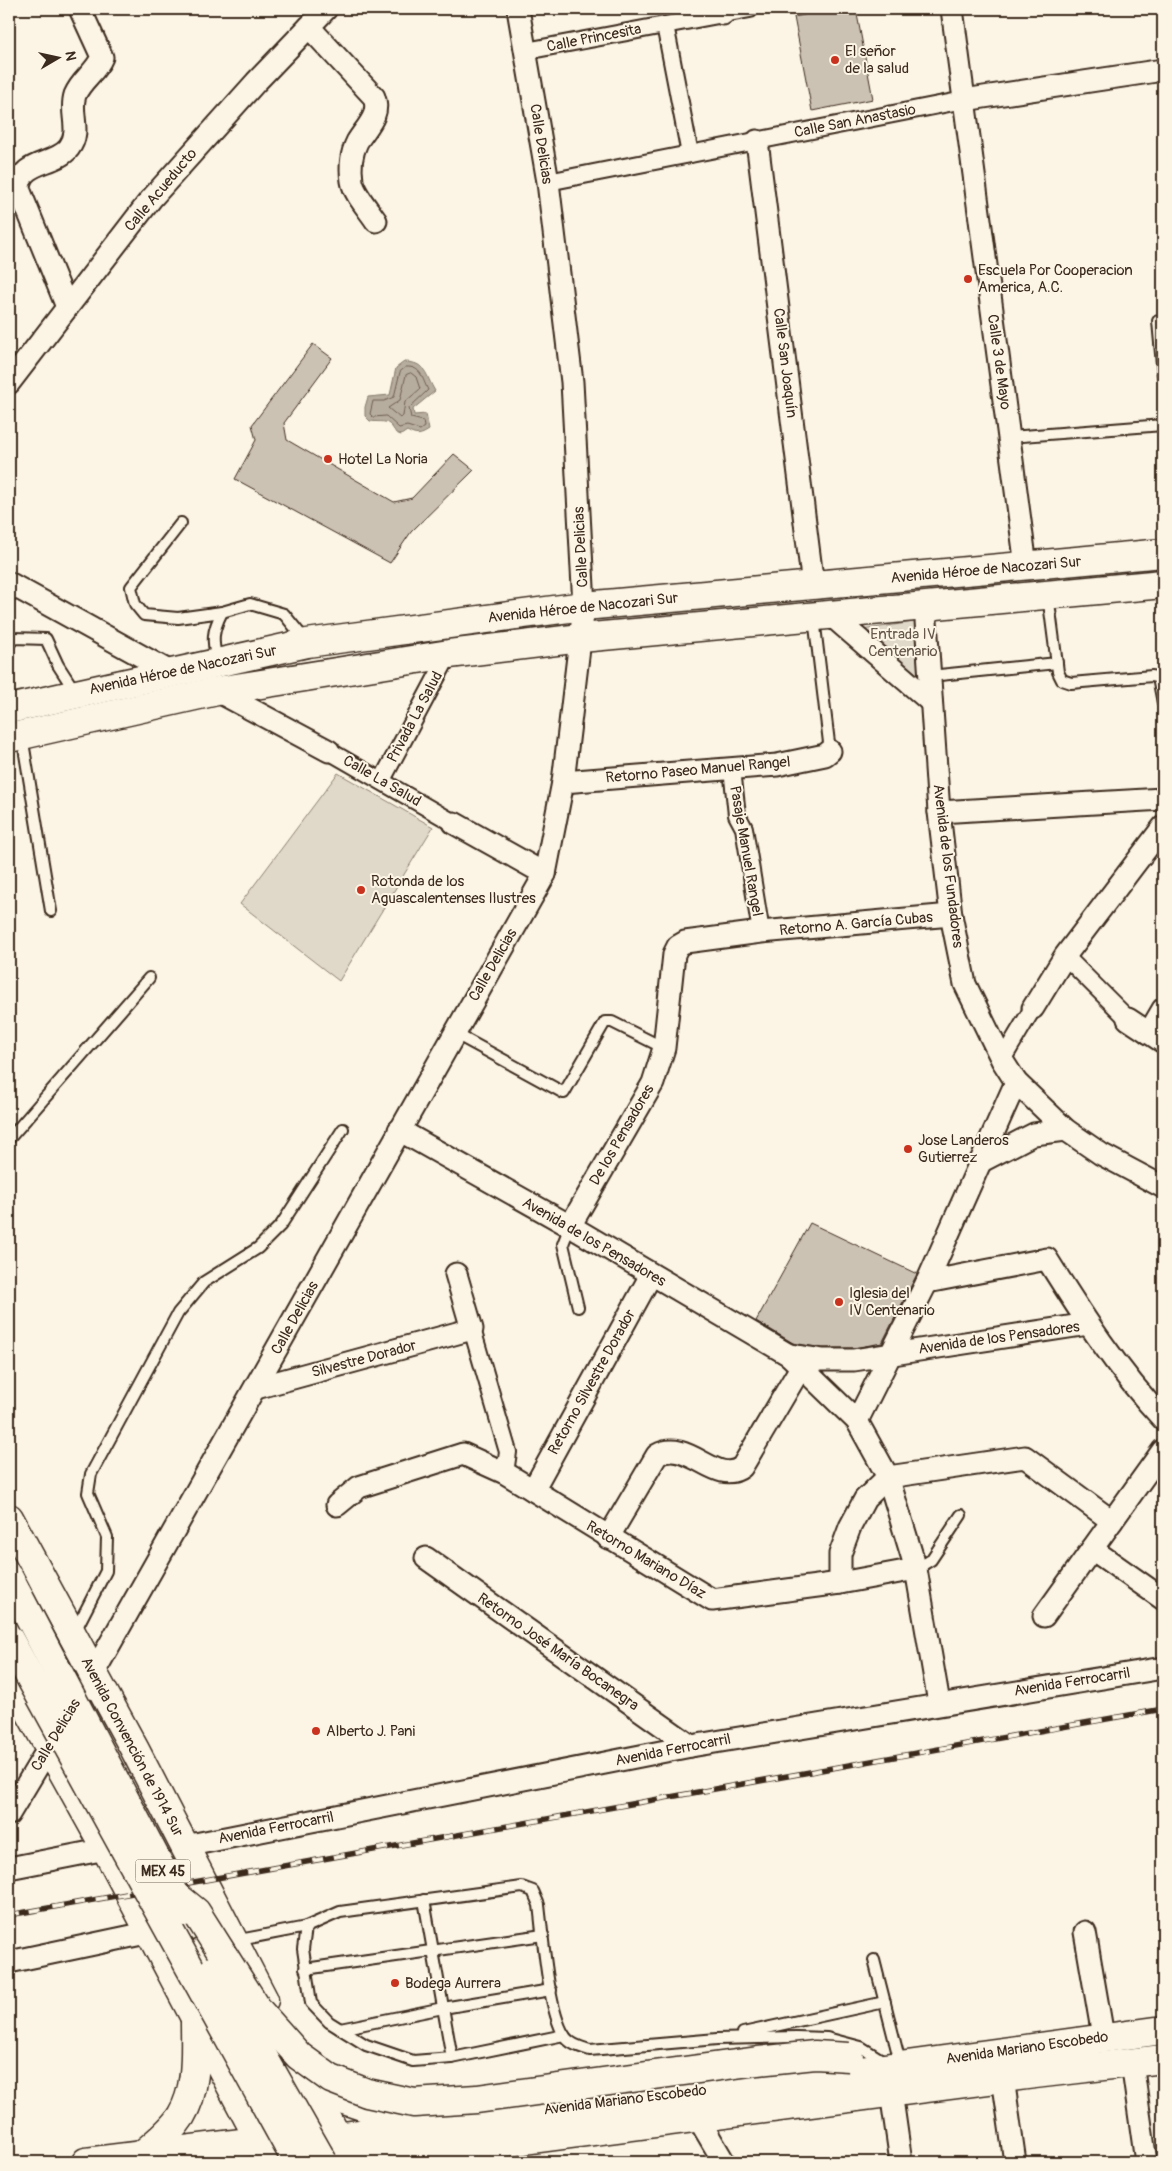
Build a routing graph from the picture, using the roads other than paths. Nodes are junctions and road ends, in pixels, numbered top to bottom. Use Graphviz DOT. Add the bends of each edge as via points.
graph roads {
  1 [pos="80,9"];
  2 [pos="326,9"];
  3 [pos="518,9"];
  4 [pos="750,9"];
  5 [pos="952,9"];
  6 [pos="723,11"];
  7 [pos="664,25"];
  8 [pos="309,26"];
  9 [pos="526,51"];
  10 [pos="1163,70"];
  11 [pos="964,100"];
  12 [pos="757,141"];
  13 [pos="690,154"];
  14 [pos="548,182"];
  15 [pos="376,221"];
  16 [pos="67,307"];
  17 [pos="1158,322"];
  18 [pos="1163,376"];
  19 [pos="9,383"];
  20 [pos="1163,425"];
  21 [pos="1009,437"];
  22 [pos="181,523"];
  23 [pos="1163,553"];
  24 [pos="1026,566"];
  25 [pos="9,583"];
  26 [pos="1163,584"];
  27 [pos="813,586"];
  28 [pos="1048,594"];
  29 [pos="584,606"];
  30 [pos="925,606"];
  31 [pos="222,612"];
  32 [pos="823,617"];
  33 [pos="581,638"];
  34 [pos="307,643"];
  35 [pos="9,644"];
  36 [pos="449,654"];
  37 [pos="217,663"];
  38 [pos="1057,663"];
  39 [pos="172,673"];
  40 [pos="930,676"];
  41 [pos="217,691"];
  42 [pos="76,693"];
  43 [pos="931,702"];
  44 [pos="1163,703"];
  45 [pos="9,709"];
  46 [pos="15,737"];
  47 [pos="329,751"];
  48 [pos="830,751"];
  49 [pos="732,769"];
  50 [pos="382,780"];
  51 [pos="563,782"];
  52 [pos="1163,798"];
  53 [pos="939,812"];
  54 [pos="454,823"];
  55 [pos="1163,827"];
  56 [pos="545,874"];
  57 [pos="51,911"];
  58 [pos="951,915"];
  59 [pos="761,932"];
  60 [pos="1065,956"];
  61 [pos="149,978"];
  62 [pos="1033,1008"];
  63 [pos="1163,1009"];
  64 [pos="1128,1019"];
  65 [pos="454,1033"];
  66 [pos="1156,1038"];
  67 [pos="664,1048"];
  68 [pos="1002,1060"];
  69 [pos="1016,1082"];
  70 [pos="343,1129"];
  71 [pos="399,1130"];
  72 [pos="1066,1130"];
  73 [pos="9,1139"];
  74 [pos="980,1162"];
  75 [pos="1163,1187"];
  76 [pos="570,1226"];
  77 [pos="456,1274"];
  78 [pos="651,1275"];
  79 [pos="927,1282"];
  80 [pos="578,1307"];
  81 [pos="1088,1324"];
  82 [pos="472,1329"];
  83 [pos="891,1354"];
  84 [pos="795,1361"];
  85 [pos="256,1388"];
  86 [pos="1163,1419"];
  87 [pos="857,1421"];
  88 [pos="1163,1450"];
  89 [pos="505,1474"];
  90 [pos="888,1477"];
  91 [pos="533,1490"];
  92 [pos="337,1505"];
  93 [pos="962,1515"];
  94 [pos="9,1518"];
  95 [pos="1112,1521"];
  96 [pos="608,1538"];
  97 [pos="1092,1549"];
  98 [pos="426,1558"];
  99 [pos="916,1569"];
  100 [pos="9,1578"];
  101 [pos="840,1583"];
  102 [pos="1163,1599"];
  103 [pos="1044,1616"];
  104 [pos="73,1636"];
  105 [pos="9,1639"];
  106 [pos="1163,1668"];
  107 [pos="93,1674"];
  108 [pos="9,1676"];
  109 [pos="939,1703"];
  110 [pos="48,1746"];
  111 [pos="691,1746"];
  112 [pos="135,1750"];
  113 [pos="72,1789"];
  114 [pos="9,1814"];
  115 [pos="185,1846"];
  116 [pos="106,1849"];
  117 [pos="9,1868"];
  118 [pos="175,1895"];
  119 [pos="424,1900"];
  120 [pos="215,1903"];
  121 [pos="306,1927"];
  122 [pos="1085,1932"];
  123 [pos="543,1935"];
  124 [pos="153,1936"];
  125 [pos="238,1949"];
  126 [pos="433,1952"];
  127 [pos="874,1960"];
  128 [pos="9,1962"];
  129 [pos="305,1969"];
  130 [pos="181,1989"];
  131 [pos="551,1990"];
  132 [pos="885,2002"];
  133 [pos="443,2008"];
  134 [pos="195,2017"];
  135 [pos="340,2029"];
  136 [pos="1163,2030"];
  137 [pos="564,2035"];
  138 [pos="1103,2036"];
  139 [pos="717,2039"];
  140 [pos="452,2058"];
  141 [pos="1163,2059"];
  142 [pos="1033,2061"];
  143 [pos="1132,2063"];
  144 [pos="890,2074"];
  145 [pos="304,2078"];
  146 [pos="1003,2078"];
  147 [pos="698,2118"];
  148 [pos="437,2123"];
  149 [pos="336,2137"];
  150 [pos="264,2152"];
  151 [pos="142,2155"];
  152 [pos="86,2162"];
  153 [pos="297,2162"];
  154 [pos="323,2162"];
  155 [pos="352,2162"];
  156 [pos="724,2162"];
  157 [pos="901,2162"];
  158 [pos="1015,2162"];
  159 [pos="1146,2162"];
  1 -- 16 [label="street" via="102,57 80,84 75,96 74,139 68,149 24,172 19,180 19,189"];
  2 -- 8 [label="street, Calle Acueducto"];
  3 -- 9 [label="street, Calle Delicias"];
  4 -- 6 [label="street, Calle Princesita"];
  5 -- 11 [label="street, Calle 3 de Mayo"];
  6 -- 7 [label="street, Calle Princesita"];
  7 -- 9 [label="street, Calle Princesita"];
  7 -- 13 [label="street"];
  8 -- 15 [label="street" via="374,97 377,105 375,115 356,144 350,163 352,183"];
  8 -- 16 [label="street, Calle Acueducto" via="151,199"];
  9 -- 14 [label="street, Calle Delicias"];
  10 -- 11 [label="street, Calle San Anastasio"];
  11 -- 12 [label="street, Calle San Anastasio"];
  11 -- 21 [label="street, Calle 3 de Mayo"];
  12 -- 13 [label="street, Calle San Anastasio"];
  12 -- 27 [label="street, Calle San Joaquín"];
  13 -- 14 [label="street, Calle San Anastasio"];
  14 -- 29 [label="street, Calle Delicias" via="572,382"];
  16 -- 19 [label="street, Calle Acueducto"];
  17 -- 18 [label="lane"];
  20 -- 21 [label="lane"];
  21 -- 24 [label="street, Calle 3 de Mayo"];
  22 -- 31 [label="lane" via="131,587 134,604 144,615 157,618"];
  23 -- 24 [label="main road, Avenida Héroe de Nacozari Sur"];
  24 -- 27 [label="main road, Avenida Héroe de Nacozari Sur"];
  25 -- 39 [label="street"];
  26 -- 28 [label="main road, Avenida Héroe de Nacozari Sur"];
  27 -- 29 [label="main road, Avenida Héroe de Nacozari Sur"];
  28 -- 30 [label="main road, Avenida Héroe de Nacozari Sur"];
  28 -- 38 [label="lane"];
  29 -- 33 [label="street, Calle Delicias"];
  29 -- 34 [label="main road, Avenida Héroe de Nacozari Sur"];
  30 -- 32 [label="main road, Avenida Héroe de Nacozari Sur"];
  30 -- 40 [label="street, Avenida de los Fundadores"];
  31 -- 34 [label="lane" via="250,604 284,614"];
  31 -- 37 [label="lane" via="214,628"];
  32 -- 33 [label="main road, Avenida Héroe de Nacozari Sur"];
  32 -- 43 [label="street"];
  32 -- 48 [label="lane"];
  33 -- 36 [label="main road, Avenida Héroe de Nacozari Sur"];
  33 -- 51 [label="street, Calle Delicias"];
  34 -- 37 [label="main road, Avenida Héroe de Nacozari Sur"];
  35 -- 42 [label="lane" via="14,638 46,639"];
  36 -- 41 [label="main road, Avenida Héroe de Nacozari Sur"];
  36 -- 50 [label="street, Privada La Salud"];
  37 -- 39 [label="main road, Avenida Héroe de Nacozari Sur"];
  38 -- 40 [label="lane"];
  38 -- 44 [label="lane" via="1062,680 1072,683 1158,678"];
  39 -- 42 [label="main road, Avenida Héroe de Nacozari Sur"];
  40 -- 43 [label="street, Avenida de los Fundadores"];
  41 -- 46 [label="main road, Avenida Héroe de Nacozari Sur"];
  41 -- 47 [label="street, Calle La Salud"];
  42 -- 45 [label="main road, Avenida Héroe de Nacozari Sur"];
  43 -- 53 [label="street, Avenida de los Fundadores"];
  46 -- 57 [label="lane"];
  47 -- 50 [label="street, Calle La Salud"];
  48 -- 49 [label="street, Retorno Paseo Manuel Rangel" via="825,755 777,765"];
  49 -- 51 [label="street, Retorno Paseo Manuel Rangel"];
  49 -- 59 [label="street, Pasaje Manuel Rangel" via="737,815 744,828"];
  50 -- 54 [label="street, Calle La Salud"];
  51 -- 56 [label="street, Calle Delicias"];
  52 -- 53 [label="street"];
  53 -- 58 [label="street, Avenida de los Fundadores"];
  54 -- 56 [label="street, Calle La Salud"];
  55 -- 60 [label="street"];
  56 -- 65 [label="street, Calle Delicias"];
  58 -- 59 [label="street, Retorno A. García Cubas"];
  58 -- 68 [label="street, Avenida de los Fundadores" via="965,984"];
  59 -- 67 [label="street, De los Pensadores" via="685,942 678,946 674,954"];
  60 -- 62 [label="street"];
  60 -- 64 [label="street"];
  61 -- 73 [label="lane"];
  62 -- 68 [label="street"];
  63 -- 66 [label="street"];
  64 -- 66 [label="street"];
  65 -- 67 [label="lane" via="564,1093 605,1022 612,1022"];
  65 -- 71 [label="street, Calle Delicias"];
  67 -- 76 [label="street, De los Pensadores" via="653,1083"];
  68 -- 69 [label="street, Avenida de los Fundadores"];
  69 -- 72 [label="street, Avenida de los Fundadores"];
  69 -- 74 [label="street"];
  70 -- 104 [label="lane" via="281,1225 258,1248 204,1282 178,1313 90,1474 88,1493 107,1537 106,1571"];
  71 -- 76 [label="street, Avenida de los Pensadores"];
  71 -- 85 [label="street, Calle Delicias"];
  72 -- 74 [label="street" via="1034,1134"];
  72 -- 75 [label="street, Avenida de los Fundadores" via="1101,1154"];
  74 -- 79 [label="street"];
  76 -- 78 [label="street, Avenida de los Pensadores"];
  76 -- 80 [label="lane" via="563,1244"];
  77 -- 82 [label="street"];
  78 -- 84 [label="street, Avenida de los Pensadores"];
  78 -- 91 [label="street, Retorno Silvestre Dorador"];
  79 -- 81 [label="street" via="1047,1259"];
  79 -- 83 [label="street"];
  81 -- 83 [label="street, Avenida de los Pensadores"];
  81 -- 86 [label="street, Avenida de los Pensadores"];
  82 -- 85 [label="street, Silvestre Dorador"];
  82 -- 89 [label="street" via="508,1452"];
  83 -- 84 [label="street, Avenida de los Pensadores" via="854,1360"];
  83 -- 87 [label="street"];
  84 -- 87 [label="street, Avenida de los Pensadores"];
  84 -- 96 [label="street" via="742,1467 734,1473 725,1472 679,1451 665,1450 657,1455"];
  85 -- 107 [label="street, Calle Delicias"];
  87 -- 90 [label="street, Avenida de los Pensadores"];
  88 -- 95 [label="street"];
  89 -- 91 [label="street, Retorno Mariano Díaz"];
  89 -- 92 [label="street, Retorno Mariano Díaz" via="463,1454 358,1487"];
  90 -- 95 [label="street" via="1026,1457"];
  90 -- 99 [label="street, Avenida de los Pensadores"];
  90 -- 101 [label="street" via="865,1499 850,1527 840,1554"];
  91 -- 96 [label="street, Retorno Mariano Díaz"];
  93 -- 99 [label="lane" via="931,1560"];
  94 -- 104 [label="main road, Avenida Convención de 1914 Sur"];
  95 -- 97 [label="street"];
  96 -- 101 [label="street, Retorno Mariano Díaz" via="712,1600"];
  97 -- 102 [label="street"];
  97 -- 103 [label="street"];
  98 -- 111 [label="street, Retorno José María Bocanegra"];
  99 -- 101 [label="street, Retorno Mariano Díaz"];
  99 -- 109 [label="street, Avenida de los Pensadores"];
  100 -- 118 [label="main road, Avenida Convención de 1914 Sur / MEX 45, bridge"];
  104 -- 107 [label="main road, Avenida Convención de 1914 Sur"];
  105 -- 153 [label="main road, MEX 45, bridge"];
  106 -- 109 [label="street, Avenida Ferrocarril"];
  107 -- 110 [label="street, Calle Delicias"];
  107 -- 112 [label="main road, Avenida Convención de 1914 Sur"];
  108 -- 110 [label="main road"];
  109 -- 111 [label="street, Avenida Ferrocarril"];
  110 -- 113 [label="main road"];
  110 -- 114 [label="street, Calle Delicias"];
  111 -- 115 [label="street, Avenida Ferrocarril"];
  112 -- 113 [label="main road" via="129,1775 120,1784 92,1792"];
  112 -- 115 [label="main road, Avenida Convención de 1914 Sur"];
  113 -- 116 [label="main road"];
  115 -- 120 [label="main road, Avenida Convención de 1914 Sur"];
  116 -- 117 [label="street"];
  116 -- 124 [label="main road"];
  118 -- 144 [label="main road, bridge" via="196,1912 258,2010 299,2056 331,2079 367,2093 414,2103 477,2099 815,2055 849,2058"];
  118 -- 154 [label="main road, Avenida Convención de 1914 Sur / MEX 45, bridge" via="237,2013"];
  119 -- 121 [label="lane" via="340,1912"];
  119 -- 123 [label="lane" via="522,1887 533,1891"];
  119 -- 126 [label="lane"];
  120 -- 124 [label="main road" via="192,1936 183,1939"];
  120 -- 125 [label="main road, Avenida Convención de 1914 Sur"];
  121 -- 125 [label="lane"];
  121 -- 129 [label="lane"];
  122 -- 138 [label="street"];
  123 -- 126 [label="lane"];
  123 -- 131 [label="lane"];
  124 -- 128 [label="street"];
  124 -- 130 [label="main road"];
  125 -- 130 [label="main road" via="194,1956 180,1973"];
  125 -- 145 [label="main road, Avenida Convención de 1914 Sur"];
  126 -- 129 [label="lane"];
  126 -- 133 [label="lane"];
  127 -- 132 [label="lane"];
  129 -- 135 [label="lane" via="311,2003"];
  130 -- 134 [label="main road"];
  131 -- 133 [label="lane"];
  131 -- 137 [label="lane"];
  132 -- 139 [label="lane"];
  132 -- 144 [label="lane"];
  133 -- 135 [label="lane"];
  133 -- 140 [label="lane"];
  134 -- 150 [label="main road"];
  134 -- 151 [label="main road" via="190,2097 167,2133"];
  135 -- 140 [label="lane" via="366,2045 413,2062"];
  136 -- 138 [label="main road, Avenida Mariano Escobedo"];
  137 -- 139 [label="lane" via="576,2046 590,2050"];
  137 -- 140 [label="lane"];
  138 -- 142 [label="main road, Avenida Mariano Escobedo"];
  139 -- 144 [label="lane" via="827,2038 861,2047"];
  141 -- 143 [label="main road, Avenida Mariano Escobedo"];
  142 -- 143 [label="main road, Avenida Mariano Escobedo"];
  142 -- 144 [label="main road, Avenida Mariano Escobedo"];
  142 -- 146 [label="main road, Avenida Mariano Escobedo"];
  143 -- 159 [label="street"];
  144 -- 146 [label="main road, Avenida Mariano Escobedo"];
  144 -- 147 [label="main road, Avenida Mariano Escobedo"];
  144 -- 148 [label="main road, Avenida Mariano Escobedo"];
  144 -- 157 [label="street"];
  145 -- 148 [label="main road" via="338,2098 370,2109"];
  145 -- 149 [label="main road, Avenida Convención de 1914 Sur"];
  146 -- 158 [label="street"];
  147 -- 155 [label="main road, Avenida Mariano Escobedo"];
  147 -- 156 [label="street"];
  148 -- 149 [label="main road, Avenida Mariano Escobedo"];
  149 -- 150 [label="main road, Avenida Mariano Escobedo"];
  149 -- 155 [label="main road, Avenida Convención de 1914 Sur"];
  150 -- 151 [label="main road, Avenida Mariano Escobedo"];
  151 -- 152 [label="main road, Avenida Mariano Escobedo"];
}
